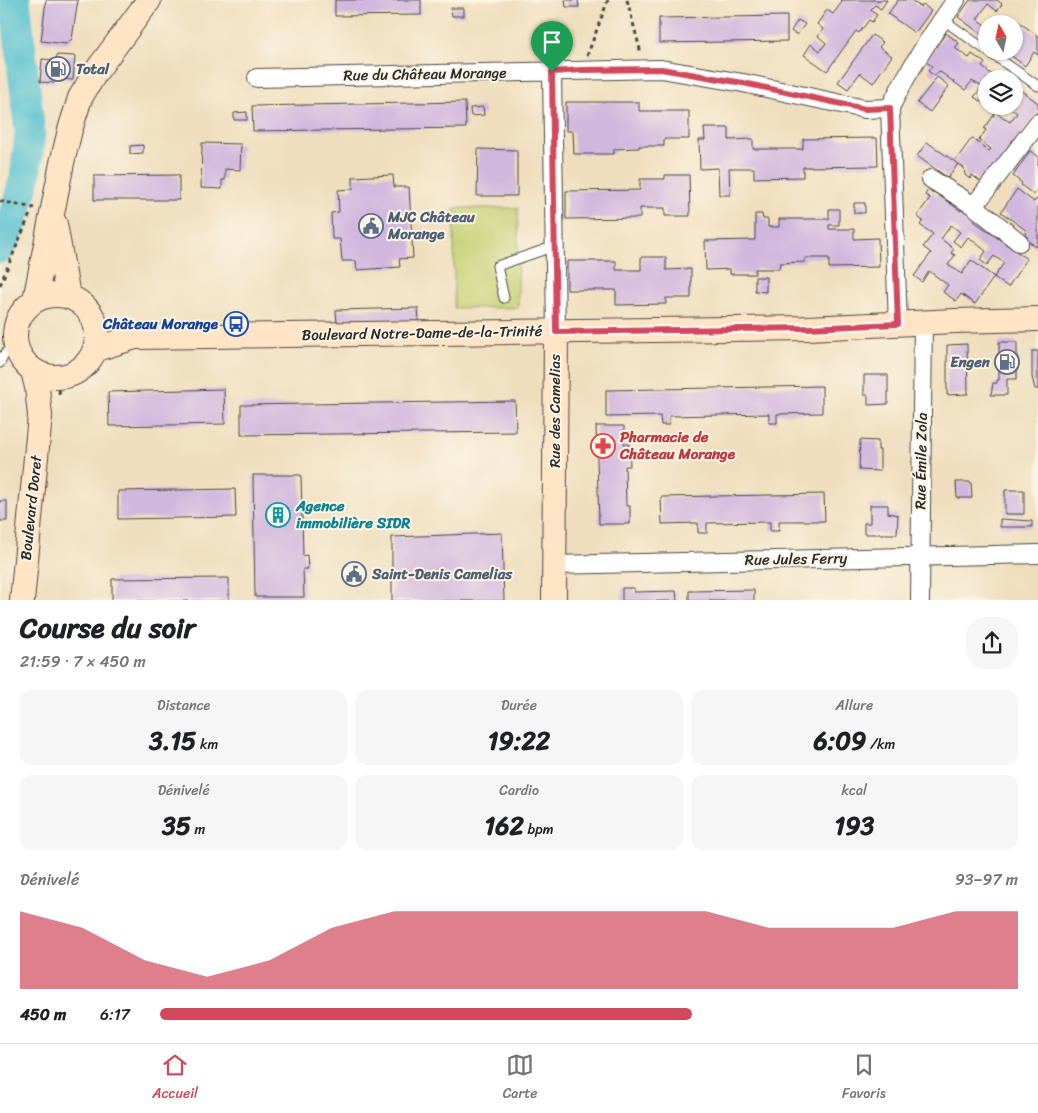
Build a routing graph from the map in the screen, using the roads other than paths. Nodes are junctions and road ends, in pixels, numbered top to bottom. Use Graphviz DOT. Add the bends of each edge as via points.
graph roads {
  1 [pos="149,0"];
  2 [pos="956,0"];
  3 [pos="942,20"];
  4 [pos="978,44"];
  5 [pos="1001,60"];
  6 [pos="552,72"];
  7 [pos="257,78"];
  8 [pos="1038,86"];
  9 [pos="890,108"];
  10 [pos="1038,123"];
  11 [pos="931,179"];
  12 [pos="974,206"];
  13 [pos="38,209"];
  14 [pos="1020,242"];
  15 [pos="555,246"];
  16 [pos="68,296"];
  17 [pos="504,298"];
  18 [pos="35,300"];
  19 [pos="1038,319"];
  20 [pos="96,321"];
  21 [pos="923,322"];
  22 [pos="898,324"];
  23 [pos="556,332"];
  24 [pos="135,337"];
  25 [pos="15,344"];
  26 [pos="96,349"];
  27 [pos="0,363"];
  28 [pos="33,370"];
  29 [pos="62,377"];
  30 [pos="40,416"];
  31 [pos="1038,554"];
  32 [pos="919,556"];
  33 [pos="554,565"];
  34 [pos="22,600"];
  35 [pos="554,600"];
  36 [pos="920,600"];
  1 -- 13 [label="street" via="80,98"];
  2 -- 3 [label="street"];
  3 -- 4 [label="lane"];
  3 -- 9 [label="street"];
  5 -- 8 [label="lane"];
  6 -- 7 [label="street, Rue du Château Morange"];
  6 -- 9 [label="street, Rue du Château Morange" via="661,69 865,109"];
  6 -- 15 [label="street, Rue des Camelias"];
  9 -- 22 [label="street"];
  10 -- 12 [label="street"];
  11 -- 12 [label="street"];
  12 -- 14 [label="street"];
  13 -- 16 [label="street"];
  13 -- 18 [label="street"];
  15 -- 17 [label="lane" via="497,266"];
  15 -- 23 [label="street, Rue des Camelias"];
  16 -- 18 [label="street" via="56,294"];
  16 -- 20 [label="street" via="80,301"];
  18 -- 25 [label="street" via="18,319"];
  19 -- 21 [label="street, Boulevard Notre-Dame-de-la-Trinité"];
  20 -- 24 [label="street, Boulevard Notre-Dame-de-la-Trinité"];
  20 -- 26 [label="street"];
  21 -- 22 [label="street, Boulevard Notre-Dame-de-la-Trinité"];
  21 -- 32 [label="street, Rue Émile Zola"];
  22 -- 23 [label="street, Boulevard Notre-Dame-de-la-Trinité"];
  23 -- 24 [label="street, Boulevard Notre-Dame-de-la-Trinité"];
  23 -- 33 [label="street, Rue des Camelias"];
  24 -- 26 [label="street, Boulevard Notre-Dame-de-la-Trinité"];
  25 -- 27 [label="lane"];
  25 -- 28 [label="street" via="25,364"];
  26 -- 29 [label="street" via="83,368"];
  28 -- 29 [label="street" via="42,375"];
  28 -- 30 [label="street, Boulevard Doret"];
  29 -- 30 [label="street, Boulevard Doret"];
  30 -- 34 [label="street, Boulevard Doret"];
  31 -- 32 [label="street, Rue Jules Ferry"];
  32 -- 33 [label="street, Rue Jules Ferry"];
  32 -- 36 [label="street, Rue Émile Zola"];
  33 -- 35 [label="street, Rue des Camelias"];
}
